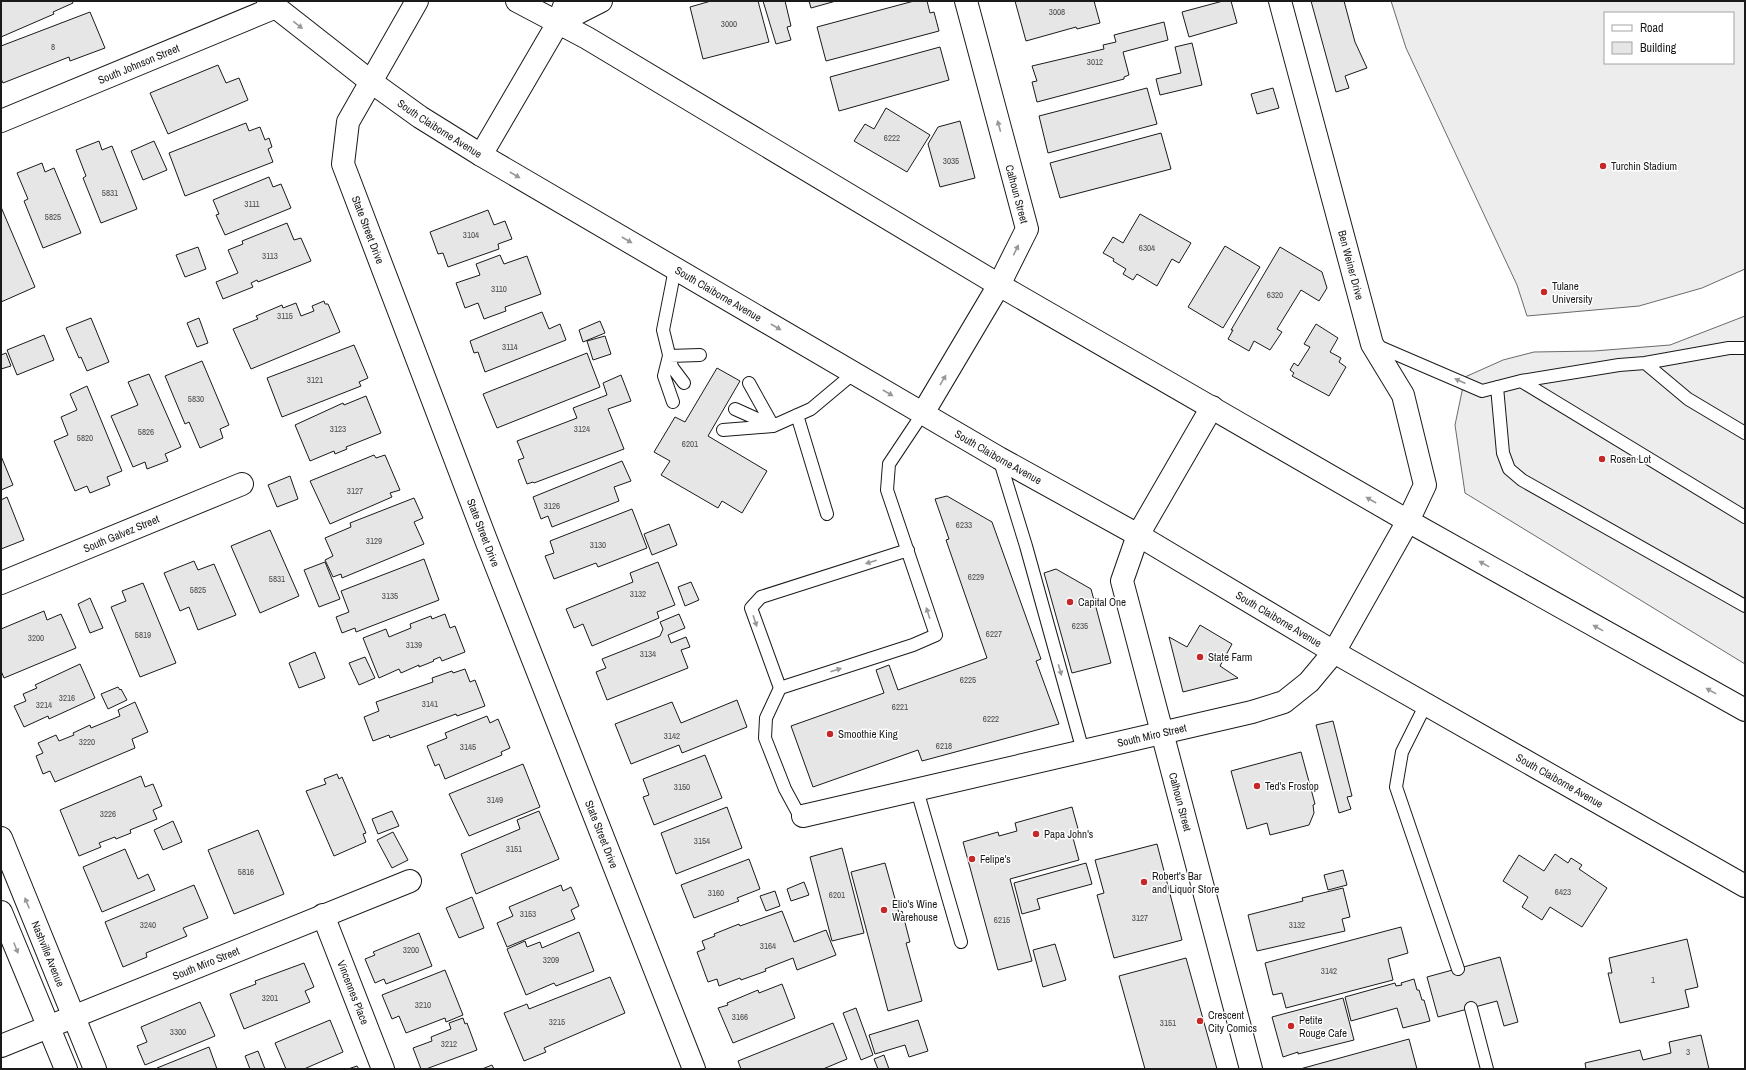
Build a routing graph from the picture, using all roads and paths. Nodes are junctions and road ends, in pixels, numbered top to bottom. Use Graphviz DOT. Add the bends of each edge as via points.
graph roads {
  1 [pos="417,1"];
  2 [pos="517,1"];
  3 [pos="566,1"];
  4 [pos="601,1"];
  5 [pos="966,1"];
  6 [pos="1280,1"];
  7 [pos="272,4"];
  8 [pos="558,23"];
  9 [pos="370,81"];
  10 [pos="1,121"];
  11 [pos="481,155"];
  12 [pos="675,269"];
  13 [pos="999,285"];
  14 [pos="1372,344"];
  15 [pos="1745,348"];
  16 [pos="700,355"];
  17 [pos="669,356"];
  18 [pos="1645,363"];
  19 [pos="854,373"];
  20 [pos="1521,381"];
  21 [pos="684,383"];
  22 [pos="749,383"];
  23 [pos="1497,387"];
  24 [pos="673,402"];
  25 [pos="1212,407"];
  26 [pos="736,409"];
  27 [pos="923,413"];
  28 [pos="797,415"];
  29 [pos="773,426"];
  30 [pos="723,430"];
  31 [pos="1745,433"];
  32 [pos="999,458"];
  33 [pos="242,484"];
  34 [pos="827,514"];
  35 [pos="1745,517"];
  36 [pos="1408,521"];
  37 [pos="1138,535"];
  38 [pos="908,550"];
  39 [pos="1,583"];
  40 [pos="1745,606"];
  41 [pos="1334,652"];
  42 [pos="780,688"];
  43 [pos="1426,704"];
  44 [pos="1745,710"];
  45 [pos="1161,732"];
  46 [pos="1083,751"];
  47 [pos="917,790"];
  48 [pos="803,816"];
  49 [pos="1,838"];
  50 [pos="410,881"];
  51 [pos="1745,886"];
  52 [pos="1,912"];
  53 [pos="323,915"];
  54 [pos="961,942"];
  55 [pos="1458,969"];
  56 [pos="1471,1008"];
  57 [pos="73,1018"];
  58 [pos="48,1028"];
  59 [pos="1,1046"];
  60 [pos="66,1069"];
  61 [pos="95,1069"];
  62 [pos="383,1069"];
  63 [pos="694,1069"];
  64 [pos="1251,1069"];
  65 [pos="1487,1069"];
  1 -- 9 [label="street, State Street Drive"];
  2 -- 8 [label="street"];
  3 -- 8 [label="street"];
  4 -- 8 [label="street"];
  13 -- 5 [label="street, Calhoun Street, one-way" via="1027,229"];
  6 -- 14 [label="street, Ben Weiner Drive"];
  7 -- 9 [label="street, South Claiborne Avenue, one-way"];
  7 -- 10 [label="street, South Johnson Street"];
  8 -- 11 [label="street"];
  8 -- 13 [label="street"];
  9 -- 11 [label="street, South Claiborne Avenue" via="420,117"];
  9 -- 63 [label="street, State Street Drive" via="348,122 343,164 488,547"];
  11 -- 12 [label="street, South Claiborne Avenue, one-way"];
  12 -- 17 [label="lane" via="663,330"];
  12 -- 19 [label="street, South Claiborne Avenue, one-way"];
  13 -- 25 [label="street"];
  27 -- 13 [label="street, Calhoun Street, one-way"];
  23 -- 14 [label="lane, one-way" via="1482,391"];
  14 -- 36 [label="street, Ben Weiner Drive" via="1403,395 1425,485"];
  15 -- 18 [label="lane" via="1729,348"];
  16 -- 17 [label="lane"];
  17 -- 21 [label="lane" via="672,367"];
  17 -- 24 [label="lane" via="664,376"];
  18 -- 20 [label="lane"];
  18 -- 31 [label="lane" via="1688,399"];
  19 -- 27 [label="street, South Claiborne Avenue, one-way"];
  19 -- 28 [label="lane" via="811,409"];
  20 -- 23 [label="lane"];
  20 -- 35 [label="lane"];
  22 -- 29 [label="lane"];
  23 -- 40 [label="lane" via="1503,452 1509,469 1517,477"];
  36 -- 25 [label="street, one-way"];
  25 -- 37 [label="street, Calhoun Street"];
  26 -- 29 [label="lane"];
  27 -- 32 [label="street, South Claiborne Avenue"];
  27 -- 38 [label="lane" via="889,464 887,490"];
  28 -- 29 [label="lane"];
  28 -- 34 [label="lane"];
  29 -- 30 [label="lane"];
  32 -- 37 [label="street, South Claiborne Avenue"];
  32 -- 46 [label="lane, one-way"];
  33 -- 39 [label="street, South Galvez Street"];
  36 -- 41 [label="street, South Miro Street"];
  44 -- 36 [label="street, one-way"];
  37 -- 41 [label="street, South Claiborne Avenue"];
  37 -- 45 [label="street, Calhoun Street" via="1122,581"];
  38 -- 42 [label="lane, one-way" via="761,597 751,608"];
  42 -- 38 [label="lane, one-way" via="913,645 936,635"];
  41 -- 43 [label="street, South Claiborne Avenue"];
  41 -- 45 [label="street, South Miro Street" via="1309,682 1284,702 1252,712"];
  42 -- 48 [label="lane" via="766,718 765,738 785,789 798,813"];
  43 -- 51 [label="street, South Claiborne Avenue"];
  43 -- 55 [label="lane" via="1402,752 1396,787"];
  45 -- 46 [label="street, South Miro Street"];
  45 -- 64 [label="street, Calhoun Street"];
  46 -- 47 [label="street, South Miro Street"];
  47 -- 48 [label="street, South Miro Street"];
  47 -- 54 [label="lane"];
  57 -- 49 [label="street, Nashville Avenue, one-way"];
  50 -- 53 [label="street, South Miro Street"];
  52 -- 58 [label="street, one-way"];
  53 -- 57 [label="street, South Miro Street"];
  53 -- 62 [label="street, Vincennes Place"];
  56 -- 65 [label="lane"];
  57 -- 58 [label="street, South Miro Street"];
  57 -- 61 [label="street, Nashville Avenue"];
  58 -- 59 [label="street, South Miro Street"];
  58 -- 60 [label="street"];
}
